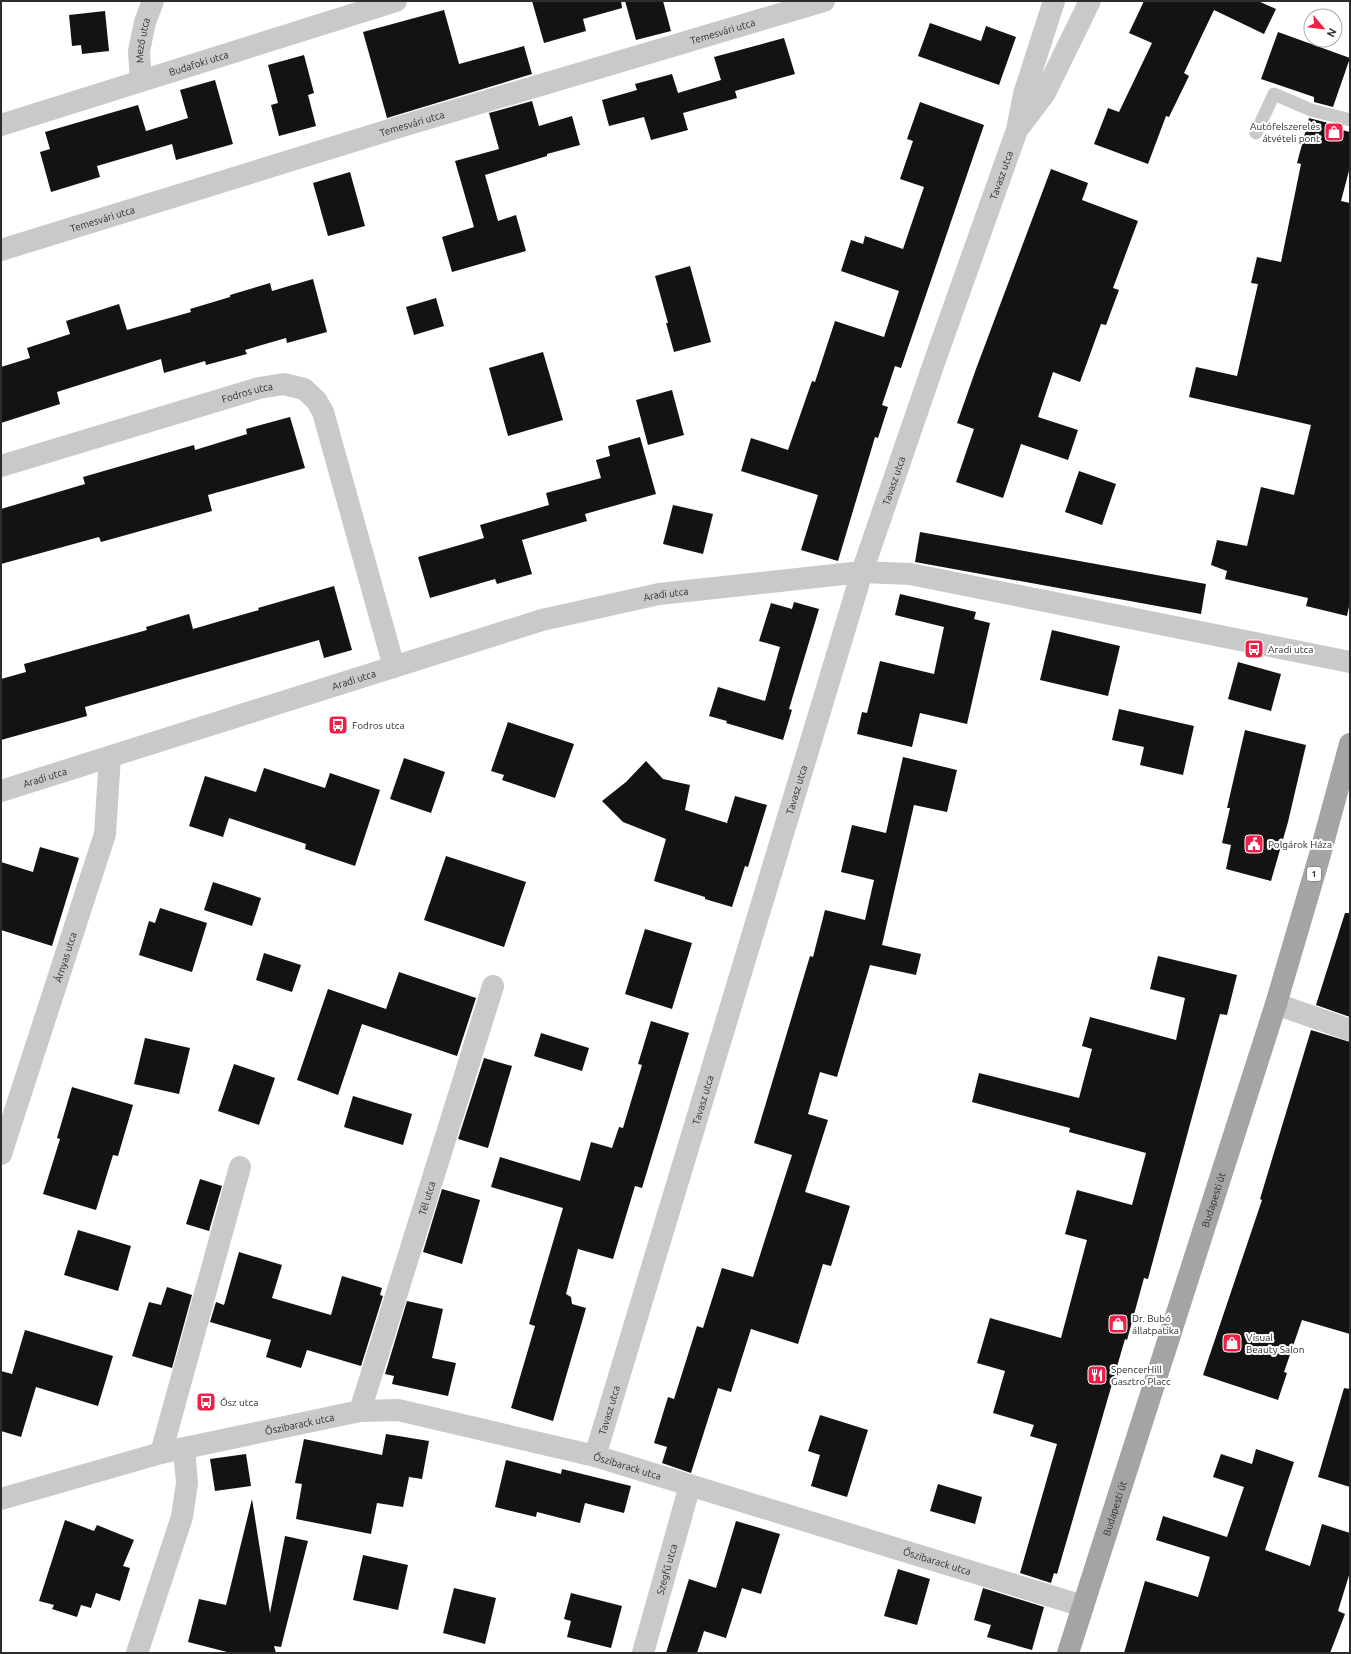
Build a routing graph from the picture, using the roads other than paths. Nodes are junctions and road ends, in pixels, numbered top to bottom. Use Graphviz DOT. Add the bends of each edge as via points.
graph roads {
  1 [pos="153,1"];
  2 [pos="396,1"];
  3 [pos="824,1"];
  4 [pos="1054,1"];
  5 [pos="1090,1"];
  6 [pos="141,81"];
  7 [pos="1350,120"];
  8 [pos="1,125"];
  9 [pos="1017,130"];
  10 [pos="1256,133"];
  11 [pos="1,250"];
  12 [pos="1,466"];
  13 [pos="862,572"];
  14 [pos="1350,662"];
  15 [pos="394,667"];
  16 [pos="1350,744"];
  17 [pos="110,756"];
  18 [pos="1,791"];
  19 [pos="493,986"];
  20 [pos="1276,1004"];
  21 [pos="1350,1030"];
  22 [pos="1,1154"];
  23 [pos="240,1168"];
  24 [pos="360,1411"];
  25 [pos="184,1449"];
  26 [pos="161,1454"];
  27 [pos="595,1456"];
  28 [pos="690,1485"];
  29 [pos="1,1499"];
  30 [pos="1083,1606"];
  31 [pos="137,1653"];
  32 [pos="643,1653"];
  33 [pos="1068,1653"];
  1 -- 6 [label="street, Mező utca" via="145,22 139,51"];
  2 -- 6 [label="street, Budafoki utca"];
  3 -- 11 [label="street, Temesvári utca" via="399,127"];
  4 -- 9 [label="street, Tavasz utca" via="1024,94"];
  5 -- 9 [label="street, Tavasz utca" via="1045,93"];
  6 -- 8 [label="street, Budafoki utca"];
  7 -- 10 [label="lane" via="1311,110 1274,94"];
  9 -- 13 [label="street, Tavasz utca"];
  12 -- 15 [label="street, Fodros utca" via="259,388 284,384 304,389 316,400 323,412"];
  13 -- 14 [label="street, Aradi utca" via="910,574"];
  13 -- 15 [label="street, Aradi utca" via="659,594 542,620"];
  13 -- 27 [label="street, Tavasz utca"];
  15 -- 17 [label="street, Aradi utca"];
  16 -- 20 [label="main road, Budapesti út / 1"];
  17 -- 18 [label="street, Aradi utca"];
  17 -- 22 [label="street, Árnyas utca" via="105,834"];
  19 -- 24 [label="street, Tél utca"];
  20 -- 21 [label="street"];
  20 -- 30 [label="main road, Budapesti út / 1"];
  23 -- 26 [label="street"];
  24 -- 25 [label="street, Őszibarack utca"];
  24 -- 27 [label="street, Őszibarack utca" via="398,1410"];
  25 -- 26 [label="street, Őszibarack utca"];
  25 -- 31 [label="street" via="187,1483 182,1517"];
  26 -- 29 [label="street, Őszibarack utca"];
  27 -- 28 [label="street, Őszibarack utca"];
  28 -- 30 [label="street, Őszibarack utca"];
  28 -- 32 [label="street, Szegfű utca"];
  30 -- 33 [label="main road, Budapesti út / 1"];
}
